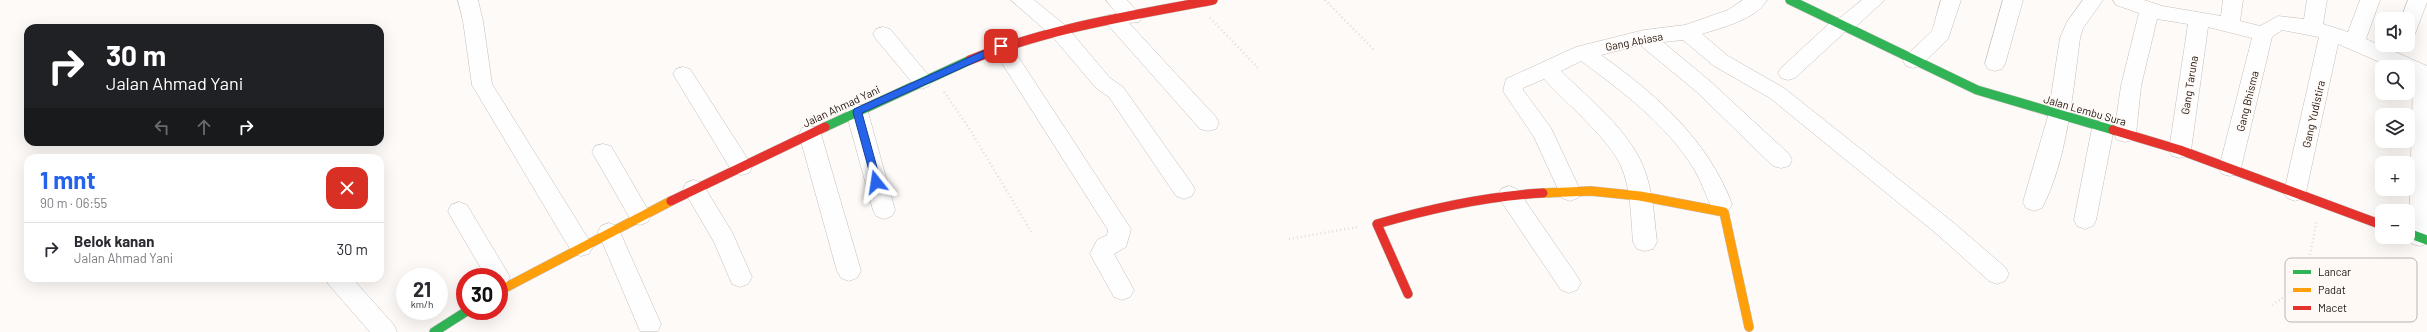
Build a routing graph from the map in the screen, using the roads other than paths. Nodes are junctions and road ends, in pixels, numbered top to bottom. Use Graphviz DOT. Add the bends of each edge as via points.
graph roads {
  1 [pos="468,0"];
  2 [pos="1021,0"];
  3 [pos="1116,0"];
  4 [pos="1213,0"];
  5 [pos="1758,0"];
  6 [pos="1790,0"];
  7 [pos="1875,0"];
  8 [pos="1951,0"];
  9 [pos="2013,0"];
  10 [pos="2093,0"];
  11 [pos="2123,0"];
  12 [pos="2233,0"];
  13 [pos="2317,0"];
  14 [pos="2370,0"];
  15 [pos="2418,0"];
  16 [pos="2150,9"];
  17 [pos="2414,12"];
  18 [pos="1124,18"];
  19 [pos="2199,19"];
  20 [pos="1843,24"];
  21 [pos="2230,24"];
  22 [pos="1059,31"];
  23 [pos="1687,32"];
  24 [pos="2321,32"];
  25 [pos="884,34"];
  26 [pos="2263,34"];
  27 [pos="1644,37"];
  28 [pos="2354,43"];
  29 [pos="1001,46"];
  30 [pos="2375,47"];
  31 [pos="1582,52"];
  32 [pos="2398,52"];
  33 [pos="1913,61"];
  34 [pos="1995,64"];
  35 [pos="1546,68"];
  36 [pos="1788,73"];
  37 [pos="683,74"];
  38 [pos="2425,74"];
  39 [pos="928,79"];
  40 [pos="857,112"];
  41 [pos="2059,116"];
  42 [pos="1208,122"];
  43 [pos="2103,128"];
  44 [pos="810,134"];
  45 [pos="2125,134"];
  46 [pos="2180,150"];
  47 [pos="603,152"];
  48 [pos="1781,160"];
  49 [pos="741,166"];
  50 [pos="2230,168"];
  51 [pos="694,189"];
  52 [pos="1184,190"];
  53 [pos="1570,192"];
  54 [pos="2295,192"];
  55 [pos="1508,195"];
  56 [pos="1640,196"];
  57 [pos="2034,202"];
  58 [pos="1721,204"];
  59 [pos="884,210"];
  60 [pos="460,211"];
  61 [pos="640,216"];
  62 [pos="2085,220"];
  63 [pos="2375,222"];
  64 [pos="610,232"];
  65 [pos="2418,237"];
  66 [pos="1645,242"];
  67 [pos="581,247"];
  68 [pos="491,268"];
  69 [pos="850,271"];
  70 [pos="1997,274"];
  71 [pos="740,277"];
  72 [pos="508,280"];
  73 [pos="341,282"];
  74 [pos="1569,283"];
  75 [pos="1122,290"];
  76 [pos="1408,294"];
  77 [pos="456,318"];
  78 [pos="649,324"];
  79 [pos="1749,327"];
  80 [pos="385,332"];
  81 [pos="434,332"];
  1 -- 67 [label="street" via="474,21 476,59 482,85"];
  2 -- 22 [label="street"];
  3 -- 18 [label="street"];
  4 -- 18 [label="street, Jalan Ahmad Yani"];
  5 -- 23 [label="street, Gang Abiasa" via="1735,15"];
  6 -- 20 [label="street, Jalan Lembu Sura"];
  7 -- 20 [label="street"];
  8 -- 33 [label="street" via="1941,34"];
  9 -- 34 [label="street"];
  10 -- 41 [label="street" via="2074,27 2070,38"];
  11 -- 16 [label="street"];
  12 -- 21 [label="street"];
  13 -- 24 [label="street, Gang Yudistira"];
  14 -- 28 [label="street"];
  15 -- 17 [label="street"];
  16 -- 19 [label="street"];
  16 -- 45 [label="street" via="2131,86"];
  18 -- 22 [label="street, Jalan Ahmad Yani"];
  18 -- 42 [label="street"];
  19 -- 26 [label="street"];
  19 -- 46 [label="street, Gang Taruna"];
  20 -- 33 [label="street, Jalan Lembu Sura"];
  20 -- 36 [label="street"];
  22 -- 29 [label="street, Jalan Ahmad Yani"];
  22 -- 52 [label="street" via="1103,83 1116,92"];
  23 -- 27 [label="street, Gang Abiasa"];
  23 -- 70 [label="street" via="1721,61 1777,93 1946,229"];
  24 -- 26 [label="street" via="2278,23"];
  24 -- 28 [label="street"];
  24 -- 54 [label="street, Gang Yudistira"];
  25 -- 39 [label="street"];
  26 -- 50 [label="street, Gang Bhisma"];
  27 -- 31 [label="street, Gang Abiasa"];
  27 -- 48 [label="street" via="1704,87"];
  28 -- 30 [label="street"];
  29 -- 39 [label="street, Jalan Ahmad Yani"];
  29 -- 75 [label="street" via="1120,229 1118,240 1105,247 1102,254"];
  31 -- 35 [label="street, Gang Abiasa"];
  31 -- 58 [label="street" via="1644,101 1681,137 1708,170"];
  32 -- 38 [label="street"];
  33 -- 41 [label="street, Jalan Lembu Sura" via="1978,90"];
  35 -- 53 [label="street, Gang Abiasa" via="1516,82 1513,87 1543,134"];
  35 -- 56 [label="street" via="1632,165"];
  37 -- 49 [label="street"];
  38 -- 65 [label="street"];
  39 -- 40 [label="street, Jalan Ahmad Yani"];
  40 -- 44 [label="street, Jalan Ahmad Yani"];
  40 -- 59 [label="street"];
  41 -- 43 [label="street, Jalan Lembu Sura"];
  41 -- 57 [label="street"];
  43 -- 45 [label="street, Jalan Lembu Sura"];
  43 -- 62 [label="street"];
  44 -- 49 [label="street, Jalan Ahmad Yani"];
  44 -- 69 [label="street"];
  45 -- 46 [label="street, Jalan Lembu Sura"];
  46 -- 50 [label="street, Jalan Lembu Sura"];
  47 -- 61 [label="street"];
  49 -- 51 [label="street, Jalan Ahmad Yani"];
  50 -- 54 [label="street, Jalan Lembu Sura"];
  51 -- 61 [label="street, Jalan Ahmad Yani"];
  51 -- 71 [label="street" via="724,239"];
  53 -- 55 [label="street"];
  53 -- 56 [label="street" via="1591,191"];
  54 -- 63 [label="street, Jalan Lembu Sura"];
  55 -- 74 [label="street"];
  55 -- 76 [label="street" via="1452,202 1378,224"];
  56 -- 66 [label="street"];
  56 -- 79 [label="street" via="1724,212"];
  60 -- 68 [label="street"];
  61 -- 64 [label="street, Jalan Ahmad Yani"];
  64 -- 67 [label="street, Jalan Ahmad Yani"];
  64 -- 78 [label="street"];
  67 -- 72 [label="street, Jalan Ahmad Yani"];
  73 -- 80 [label="street"];
  77 -- 81 [label="street"];
}
